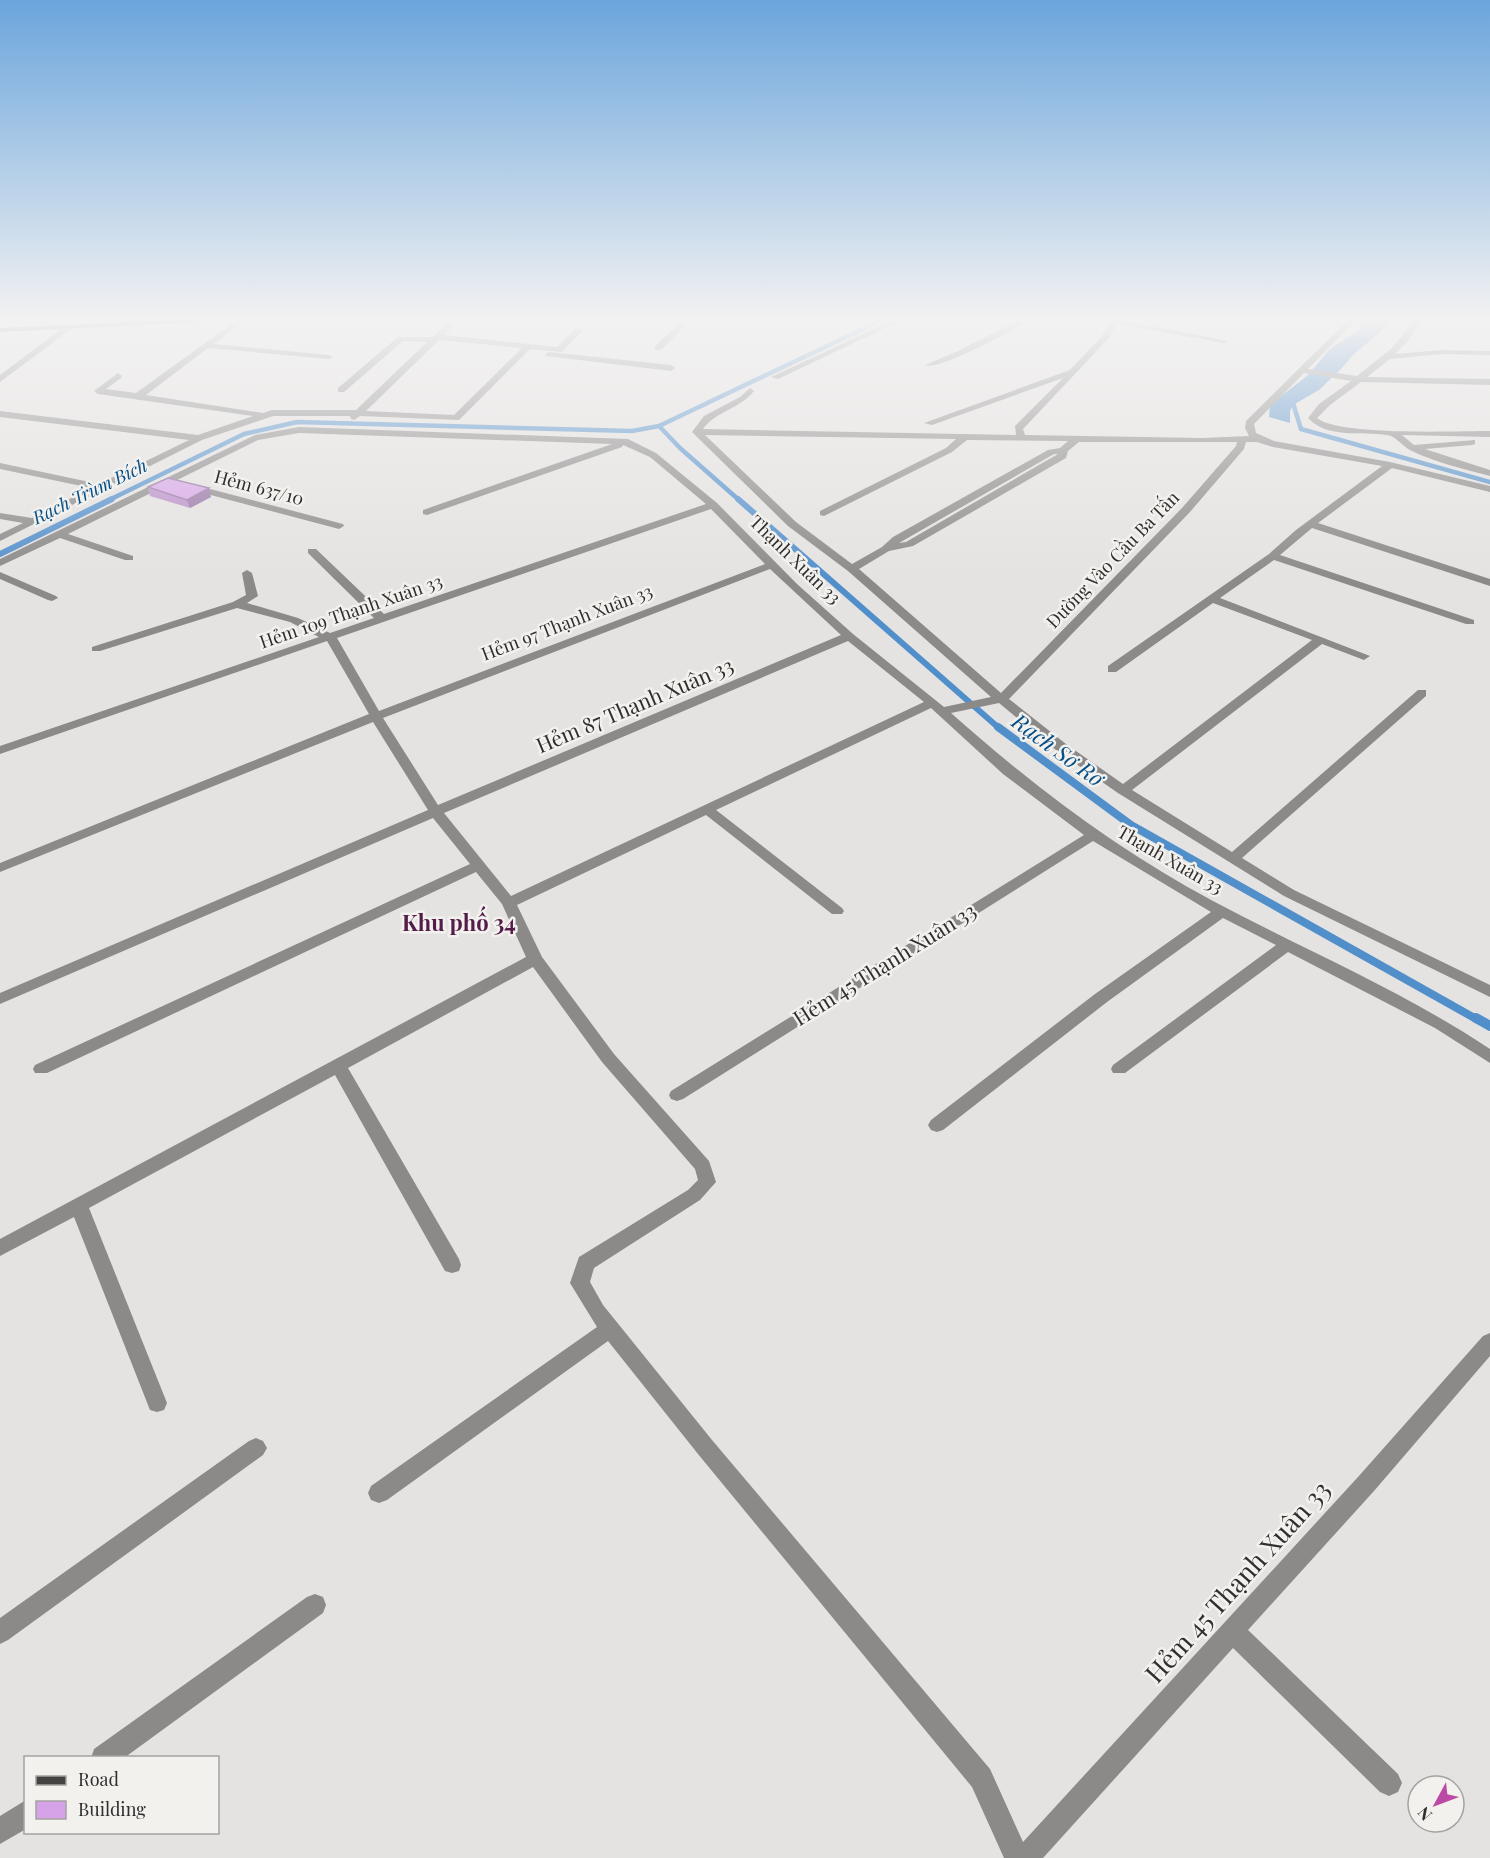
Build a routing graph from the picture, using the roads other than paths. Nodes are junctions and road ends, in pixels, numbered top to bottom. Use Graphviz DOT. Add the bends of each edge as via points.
graph roads {
  1 [pos="205,407"];
  2 [pos="366,407"];
  3 [pos="468,407"];
  4 [pos="728,407"];
  5 [pos="974,407"];
  6 [pos="1040,407"];
  7 [pos="1267,407"];
  8 [pos="1322,407"];
  9 [pos="359,413"];
  10 [pos="0,414"];
  11 [pos="264,416"];
  12 [pos="929,423"];
  13 [pos="339,432"];
  14 [pos="697,432"];
  15 [pos="1393,432"];
  16 [pos="1490,434"];
  17 [pos="964,437"];
  18 [pos="199,438"];
  19 [pos="1022,438"];
  20 [pos="1076,439"];
  21 [pos="1256,439"];
  22 [pos="1242,440"];
  23 [pos="628,442"];
  24 [pos="1490,442"];
  25 [pos="1412,448"];
  26 [pos="1390,465"];
  27 [pos="0,466"];
  28 [pos="1490,472"];
  29 [pos="170,481"];
  30 [pos="99,487"];
  31 [pos="1490,489"];
  32 [pos="713,505"];
  33 [pos="428,512"];
  34 [pos="824,513"];
  35 [pos="0,516"];
  36 [pos="33,521"];
  37 [pos="1311,524"];
  38 [pos="339,526"];
  39 [pos="60,535"];
  40 [pos="0,538"];
  41 [pos="312,551"];
  42 [pos="1274,556"];
  43 [pos="129,558"];
  44 [pos="0,563"];
  45 [pos="772,565"];
  46 [pos="852,568"];
  47 [pos="247,573"];
  48 [pos="0,575"];
  49 [pos="1490,583"];
  50 [pos="52,598"];
  51 [pos="1213,599"];
  52 [pos="237,604"];
  53 [pos="383,620"];
  54 [pos="1470,622"];
  55 [pos="849,636"];
  56 [pos="331,638"];
  57 [pos="1320,640"];
  58 [pos="96,649"];
  59 [pos="1364,656"];
  60 [pos="1112,669"];
  61 [pos="1422,693"];
  62 [pos="1002,699"];
  63 [pos="937,707"];
  64 [pos="376,717"];
  65 [pos="0,750"];
  66 [pos="1123,790"];
  67 [pos="706,809"];
  68 [pos="436,812"];
  69 [pos="1093,835"];
  70 [pos="1233,858"];
  71 [pos="479,865"];
  72 [pos="0,868"];
  73 [pos="508,903"];
  74 [pos="837,911"];
  75 [pos="1222,911"];
  76 [pos="1288,944"];
  77 [pos="535,959"];
  78 [pos="1490,992"];
  79 [pos="0,999"];
  80 [pos="1490,1057"];
  81 [pos="338,1065"];
  82 [pos="1119,1069"];
  83 [pos="40,1070"];
  84 [pos="677,1095"];
  85 [pos="937,1125"];
  86 [pos="79,1205"];
  87 [pos="0,1248"];
  88 [pos="452,1265"];
  89 [pos="610,1329"];
  90 [pos="1490,1342"];
  91 [pos="157,1403"];
  92 [pos="256,1448"];
  93 [pos="379,1493"];
  94 [pos="315,1605"];
  95 [pos="1232,1631"];
  96 [pos="0,1632"];
  97 [pos="106,1756"];
  98 [pos="1389,1783"];
  99 [pos="24,1814"];
  100 [pos="0,1831"];
  101 [pos="1017,1858"];
  102 [pos="1026,1858"];
  1 -- 11 [label="street"];
  2 -- 9 [label="street"];
  3 -- 9 [label="street" via="456,418"];
  4 -- 14 [label="street" via="707,418"];
  5 -- 12 [label="street"];
  6 -- 19 [label="street" via="1018,428"];
  7 -- 21 [label="street" via="1249,423 1250,433"];
  8 -- 15 [label="street" via="1312,418 1332,429"];
  9 -- 11 [label="street"];
  9 -- 13 [label="street"];
  10 -- 18 [label="street"];
  11 -- 18 [label="street"];
  13 -- 23 [label="street, Thạnh Xuân 33"];
  13 -- 29 [label="street, Thạnh Xuân 33" via="299,430 255,438"];
  14 -- 17 [label="street"];
  14 -- 46 [label="street" via="792,524"];
  15 -- 16 [label="street"];
  15 -- 25 [label="street"];
  17 -- 19 [label="street"];
  17 -- 34 [label="street" via="949,450"];
  18 -- 30 [label="street"];
  19 -- 20 [label="street"];
  20 -- 22 [label="street"];
  20 -- 46 [label="street" via="1063,450 1051,452"];
  21 -- 22 [label="street"];
  21 -- 26 [label="street"];
  22 -- 62 [label="street, Đường Vào Cầu Ba Tấn" via="1241,447 1186,510"];
  23 -- 32 [label="street, Thạnh Xuân 33" via="653,455"];
  23 -- 33 [label="street"];
  24 -- 25 [label="street"];
  25 -- 28 [label="street"];
  26 -- 31 [label="street"];
  26 -- 37 [label="street"];
  27 -- 30 [label="street"];
  29 -- 38 [label="street, Hẻm 637/10"];
  29 -- 39 [label="street, Thạnh Xuân 33"];
  30 -- 36 [label="street"];
  32 -- 45 [label="street, Thạnh Xuân 33"];
  32 -- 53 [label="street, Hẻm 109 Thạnh Xuân 33"];
  35 -- 36 [label="street"];
  36 -- 40 [label="street"];
  37 -- 42 [label="street"];
  37 -- 49 [label="street"];
  39 -- 43 [label="street"];
  39 -- 44 [label="street, Thạnh Xuân 33"];
  41 -- 53 [label="street"];
  42 -- 51 [label="street"];
  42 -- 54 [label="street"];
  45 -- 55 [label="street, Thạnh Xuân 33"];
  45 -- 64 [label="street, Hẻm 97 Thạnh Xuân 33"];
  46 -- 62 [label="street"];
  47 -- 52 [label="street" via="252,596"];
  48 -- 50 [label="street"];
  51 -- 57 [label="street"];
  51 -- 60 [label="street"];
  52 -- 56 [label="street" via="294,620"];
  52 -- 58 [label="street"];
  53 -- 56 [label="street, Hẻm 109 Thạnh Xuân 33"];
  55 -- 63 [label="street, Thạnh Xuân 33"];
  55 -- 68 [label="street, Hẻm 87 Thạnh Xuân 33"];
  56 -- 64 [label="street"];
  56 -- 65 [label="street, Hẻm 109 Thạnh Xuân 33"];
  57 -- 59 [label="street"];
  57 -- 66 [label="street"];
  61 -- 70 [label="street"];
  62 -- 63 [label="street"];
  62 -- 66 [label="street"];
  63 -- 67 [label="street"];
  63 -- 69 [label="street, Thạnh Xuân 33" via="1008,771"];
  64 -- 68 [label="street"];
  64 -- 72 [label="street, Hẻm 97 Thạnh Xuân 33"];
  66 -- 70 [label="street"];
  67 -- 73 [label="street"];
  67 -- 74 [label="street"];
  68 -- 71 [label="street"];
  68 -- 79 [label="street, Hẻm 87 Thạnh Xuân 33"];
  69 -- 75 [label="street, Thạnh Xuân 33"];
  69 -- 84 [label="street, Hẻm 45 Thạnh Xuân 33"];
  70 -- 78 [label="street" via="1288,893"];
  71 -- 73 [label="street"];
  71 -- 83 [label="street"];
  73 -- 77 [label="street"];
  75 -- 76 [label="street, Thạnh Xuân 33"];
  75 -- 85 [label="street" via="1101,998"];
  76 -- 80 [label="street, Thạnh Xuân 33" via="1441,1024"];
  76 -- 82 [label="street"];
  77 -- 81 [label="street"];
  77 -- 89 [label="street" via="608,1058 703,1166 707,1182 694,1195 586,1263 580,1283"];
  81 -- 86 [label="street"];
  81 -- 88 [label="street"];
  86 -- 87 [label="street"];
  86 -- 91 [label="street"];
  89 -- 93 [label="street"];
  89 -- 101 [label="street" via="981,1778"];
  90 -- 95 [label="street, Hẻm 45 Thạnh Xuân 33"];
  92 -- 96 [label="street"];
  94 -- 97 [label="street"];
  95 -- 98 [label="street"];
  95 -- 102 [label="street, Hẻm 45 Thạnh Xuân 33"];
  99 -- 100 [label="street"];
}
